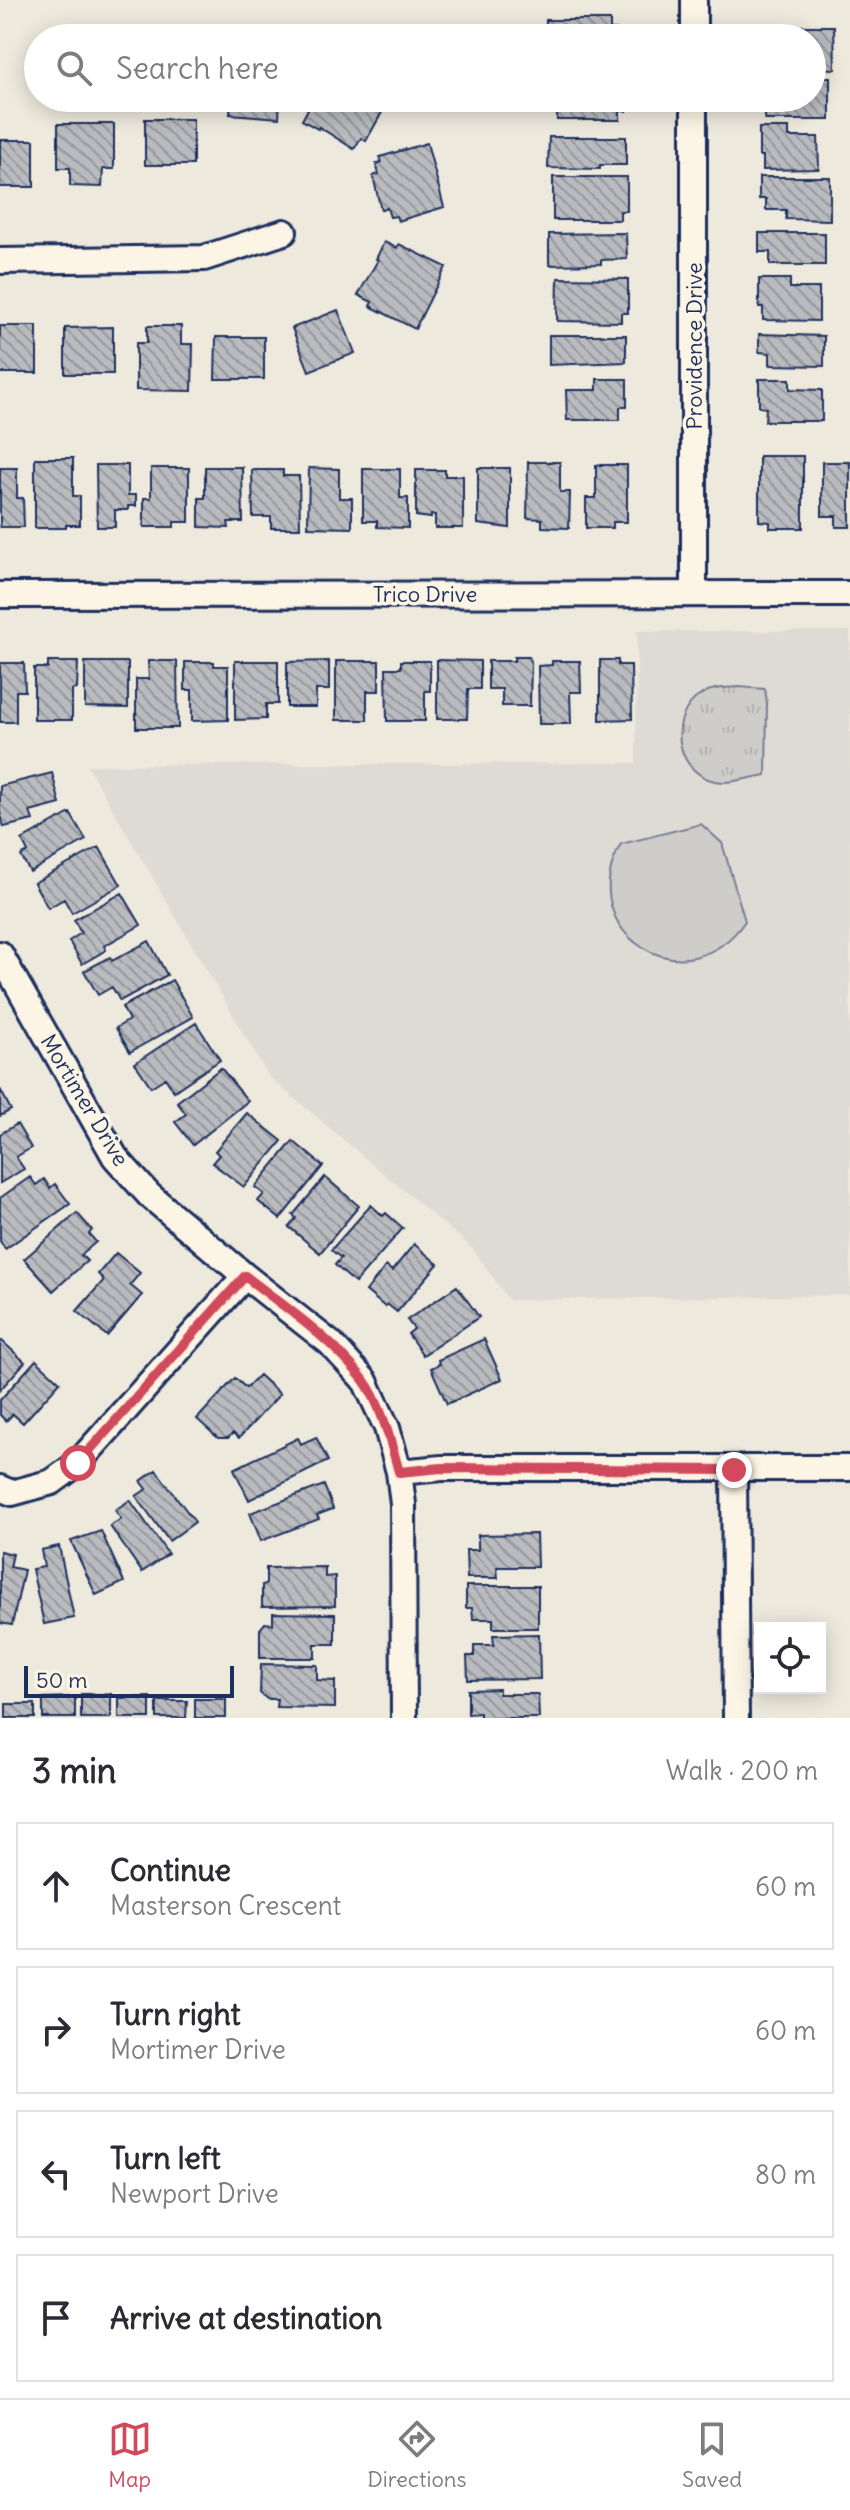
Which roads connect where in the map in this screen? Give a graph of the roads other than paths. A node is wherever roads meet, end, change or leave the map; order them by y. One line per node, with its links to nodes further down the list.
1 (694, 0): 2 (street)
2 (694, 24)
3 (694, 112): 6 (street, Providence Drive)
4 (284, 232): 5 (street)
5 (0, 261)
6 (694, 594): 7 (street, Trico Drive); 8 (street, Trico Drive)
7 (850, 594)
8 (0, 595)
9 (0, 954): 10 (street, Mortimer Drive)
10 (245, 1276): 13 (street, Mortimer Drive); 14 (street)
11 (850, 1468): 12 (street)
12 (734, 1470): 13 (street); 16 (street)
13 (399, 1472): 15 (street, Mortimer Drive)
14 (0, 1488)
15 (404, 1718)
16 (736, 1718)

